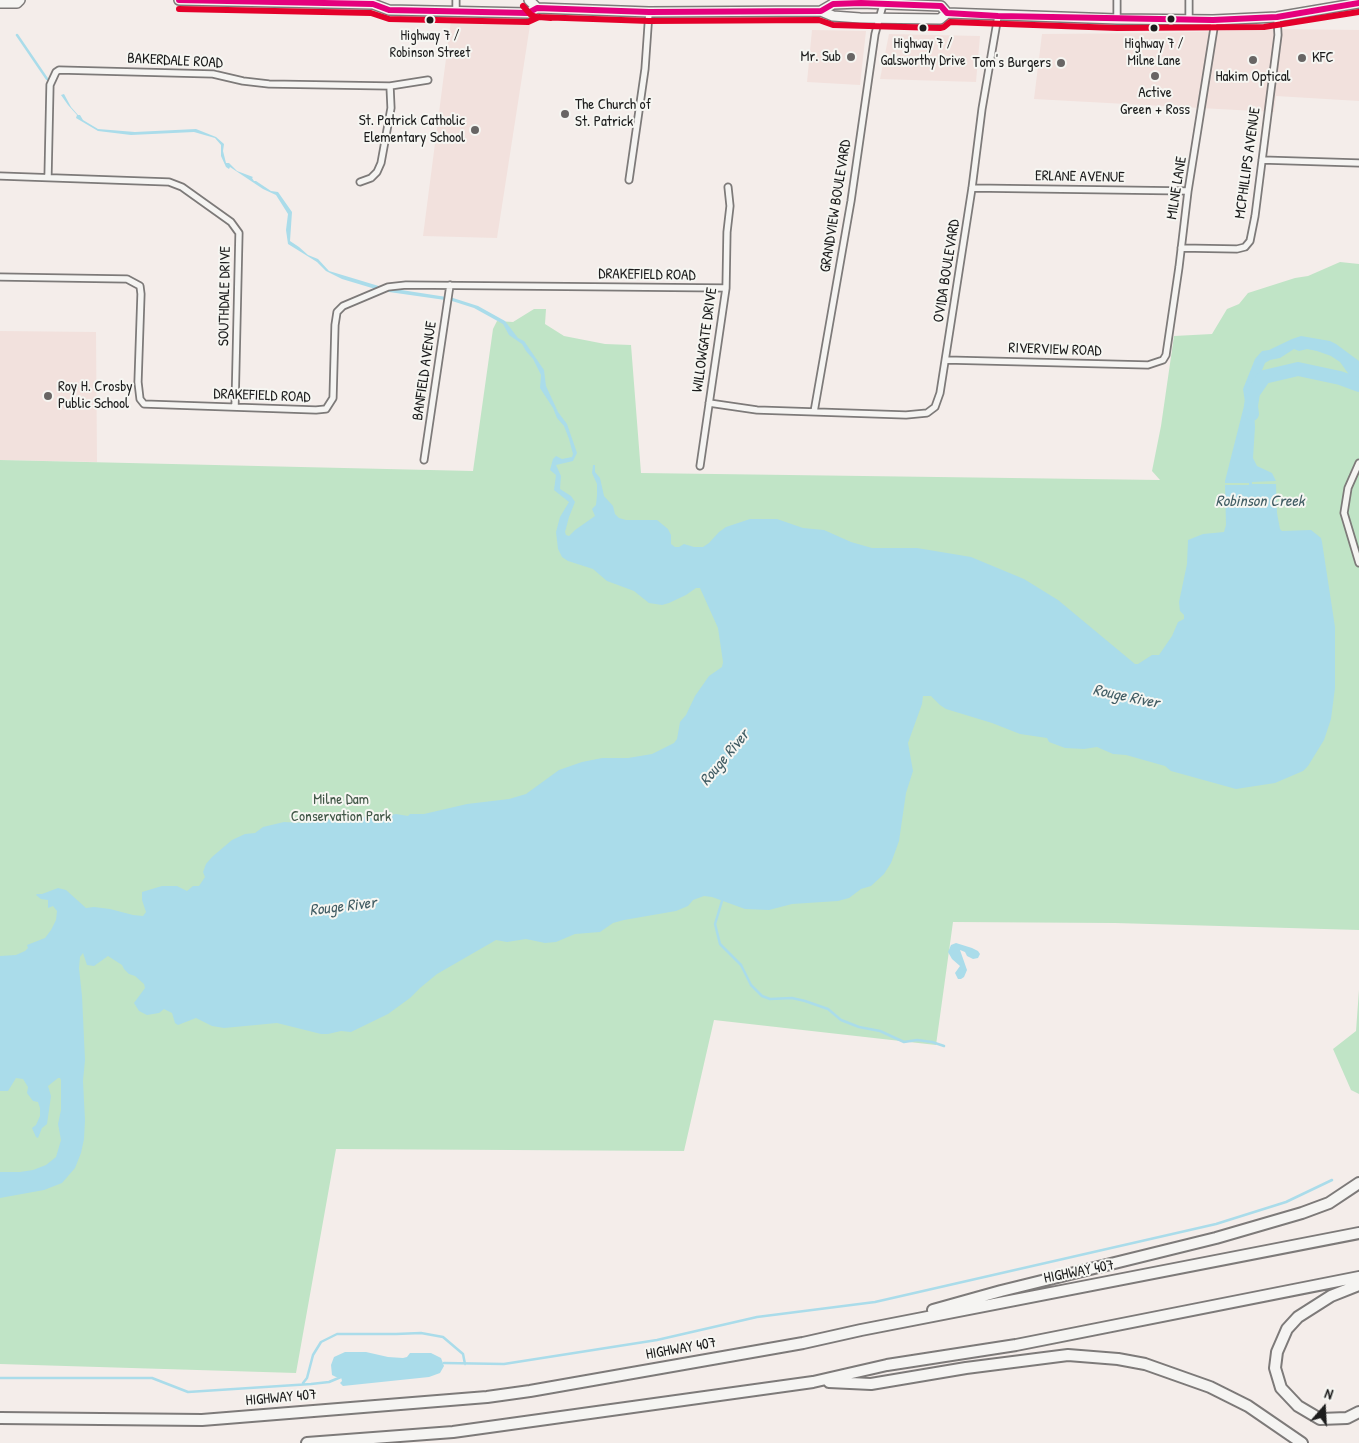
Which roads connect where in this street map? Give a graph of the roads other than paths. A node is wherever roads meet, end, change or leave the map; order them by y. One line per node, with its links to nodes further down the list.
1 (20, 0): 9 (main road)
2 (180, 0): 11 (main road)
3 (383, 0): 11 (main road)
4 (456, 0): 13 (street)
5 (528, 0): 12 (main road)
6 (1117, 0): 20 (street)
7 (1189, 0): 21 (street)
8 (883, 2): 14 (main road); 16 (main road); 19 (street, GRANDVIEW BOULEVARD)
9 (0, 3)
10 (1359, 3): 18 (main road)
11 (372, 4): 13 (main road)
12 (538, 8): 13 (main road); 15 (main road)
13 (456, 11)
14 (821, 11): 15 (main road); 19 (main road)
15 (649, 12): 29 (street)
16 (947, 13): 17 (main road); 19 (main road)
17 (998, 16): 20 (main road); 32 (street, OVIDA BOULEVARD)
18 (1277, 17): 22 (main road); 25 (street, MCPHILLIPS AVENUE)
19 (878, 18): 42 (street, GRANDVIEW BOULEVARD)
20 (1117, 19): 21 (main road)
21 (1189, 19): 22 (main road)
22 (1213, 20): 33 (street, MILNE LANE)
23 (428, 80): 24 (street, BAKERDALE ROAD)
24 (390, 86): 28 (street, BAKERDALE ROAD); 30 (street)
25 (1262, 160): 26 (street); 34 (street, MCPHILLIPS AVENUE)
26 (1359, 163)
27 (0, 176): 28 (street, SOUTHDALE DRIVE)
28 (48, 177): 41 (street, SOUTHDALE DRIVE)
29 (629, 180)
30 (360, 182)
31 (728, 187): 37 (street, WILLOWGATE DRIVE)
32 (972, 188): 33 (street, ERLANE AVENUE); 38 (street, OVIDA BOULEVARD)
33 (1188, 191): 34 (street, MILNE LANE)
34 (1180, 248): 39 (street, MILNE LANE)
35 (0, 277): 41 (street, DRAKEFIELD ROAD)
36 (450, 286): 37 (street, DRAKEFIELD ROAD); 41 (street, DRAKEFIELD ROAD); 43 (street, BANFIELD AVENUE)
37 (726, 288): 40 (street, WILLOWGATE DRIVE)
38 (946, 360): 39 (street, RIVERVIEW ROAD); 42 (street, OVIDA BOULEVARD)
39 (1163, 360)
40 (709, 403): 42 (street, OVIDA BOULEVARD); 45 (street, WILLOWGATE DRIVE)
41 (235, 407)
42 (814, 412)
43 (424, 460)
44 (1359, 463): 46 (street)
45 (700, 466)
46 (1359, 563)
47 (1359, 1183): 51 (highway)
48 (1359, 1233): 51 (highway, HIGHWAY 407)
49 (1359, 1278): 52 (highway)
50 (1359, 1286): 53 (highway)
51 (861, 1330): 54 (highway, HIGHWAY 407)
52 (813, 1382): 55 (highway); 56 (highway)
53 (1359, 1412)
54 (0, 1418)
55 (307, 1443)
56 (1302, 1443)

